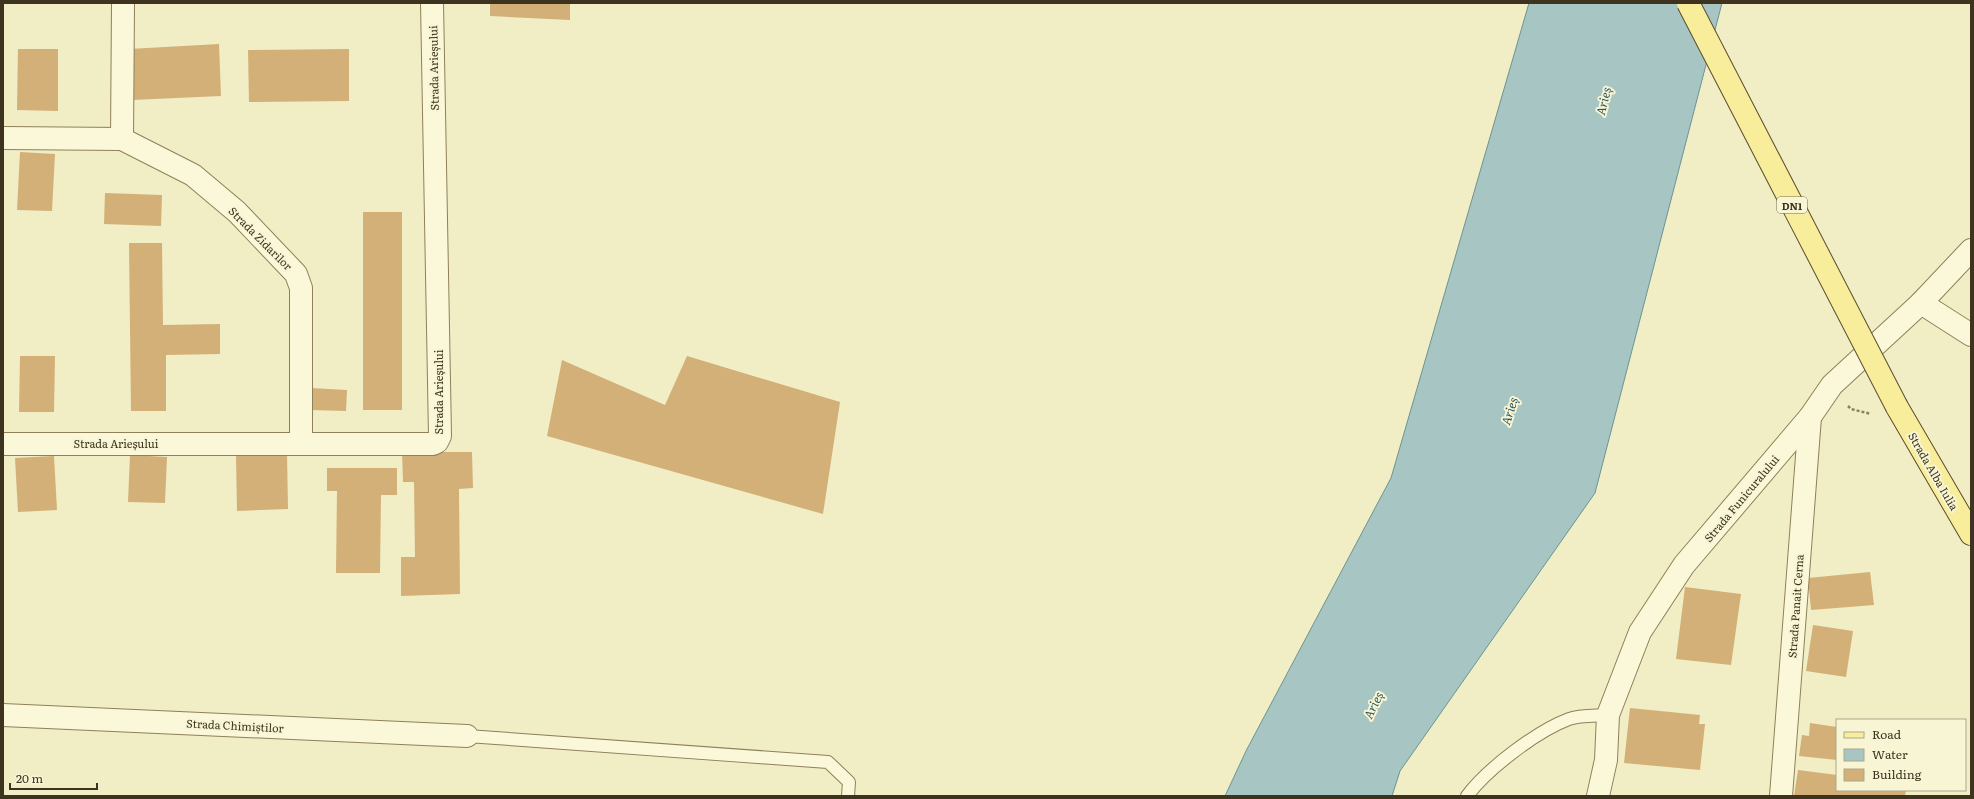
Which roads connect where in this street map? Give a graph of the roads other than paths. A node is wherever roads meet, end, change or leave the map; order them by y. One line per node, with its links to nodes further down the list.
1 (123, 3): 5 (street)
2 (432, 3): 10 (street, Strada Arieșului)
3 (1688, 3): 12 (main road, Strada Alba Iulia / DN1, bridge)
4 (3, 138): 5 (street, Strada Zidarilor)
5 (122, 140): 10 (street, Strada Zidarilor)
6 (1971, 250): 7 (street, Strada Funicuralului)
7 (1920, 303): 8 (street); 9 (street, Strada Funicuralului)
8 (1971, 335)
9 (1810, 417): 14 (street, Strada Funicuralului); 19 (street, Strada Panait Cerna)
10 (301, 443): 11 (street, Strada Arieșului)
11 (3, 444)
12 (1971, 534)
13 (3, 715): 15 (street, Strada Chimiștilor)
14 (1608, 715): 17 (lane); 18 (street, Strada Funicuralului)
15 (467, 736): 16 (lane)
16 (848, 796)
17 (1468, 796)
18 (1598, 796)
19 (1781, 796)

